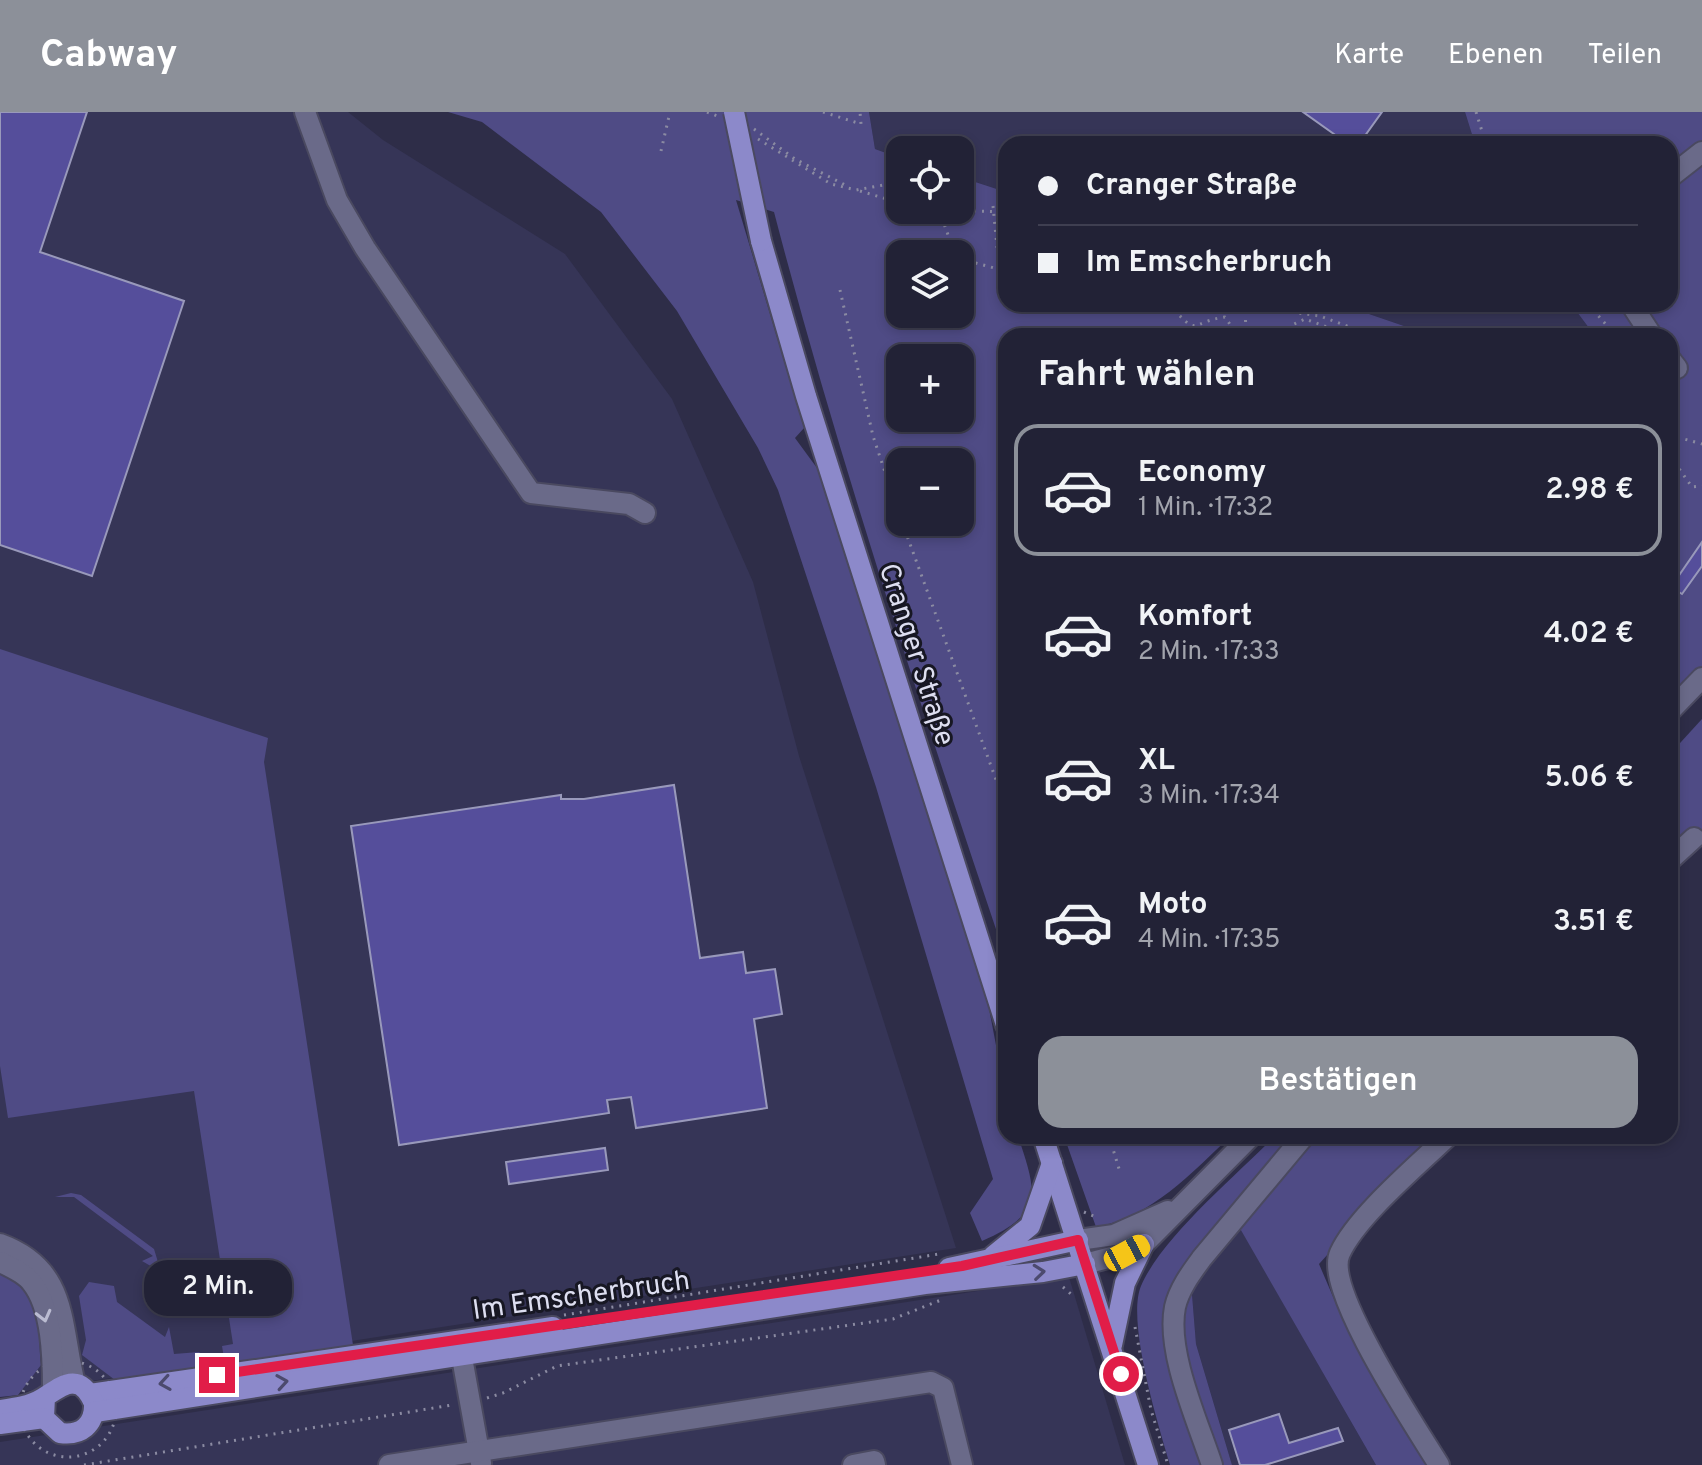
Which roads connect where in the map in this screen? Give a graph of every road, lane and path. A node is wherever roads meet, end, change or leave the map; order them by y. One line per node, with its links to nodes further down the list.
1 (305, 112): 35 (street)
2 (670, 112): 9 (path)
3 (707, 112): 7 (path)
4 (823, 112): 5 (path)
5 (860, 112)
6 (1476, 112): 8 (path)
7 (736, 120): 13 (path); 42 (main road, Cranger Straße, bridge)
8 (1484, 136)
9 (661, 151)
10 (1702, 152): 11 (street)
11 (1678, 171)
12 (886, 185): 13 (path)
13 (856, 190): 14 (path)
14 (886, 199)
15 (974, 209): 16 (path)
16 (994, 209): 17 (path); 18 (path)
17 (998, 210)
18 (998, 255)
19 (974, 265): 20 (path)
20 (998, 267)
21 (840, 290): 33 (path)
22 (1177, 312): 25 (path)
23 (1293, 312): 28 (path)
24 (1595, 312): 29 (path)
25 (1233, 328)
26 (1291, 328): 27 (path)
27 (1328, 328)
28 (1352, 328)
29 (1609, 328)
30 (1678, 437): 31 (path)
31 (1702, 444)
32 (1678, 467): 34 (path)
33 (886, 475)
34 (1702, 486)
35 (645, 513)
36 (907, 536): 39 (path)
37 (1702, 678): 38 (street)
38 (1678, 703)
39 (998, 785)
40 (1694, 838): 41 (street)
41 (1678, 853)
42 (998, 1000)
43 (1046, 1144): 48 (main road)
44 (1111, 1144): 49 (path)
45 (1243, 1144): 50 (street)
46 (1297, 1144): 78 (street)
47 (1440, 1144): 79 (street)
48 (1052, 1163): 51 (main road); 56 (main road)
49 (1120, 1172)
50 (1185, 1202): 51 (street); 53 (street)
51 (1078, 1240): 55 (main road); 56 (main road, Im Emscherbruch)
52 (0, 1244): 63 (street)
53 (1144, 1244): 55 (street); 61 (main road)
54 (0, 1262): 63 (street, one-way to 63)
55 (1085, 1264): 56 (main road, Im Emscherbruch, one-way to 55); 61 (main road)
56 (989, 1268): 62 (main road, Im Emscherbruch)
57 (1054, 1285): 58 (path)
58 (1071, 1294)
59 (948, 1296): 67 (path)
60 (1134, 1319): 77 (path)
61 (1112, 1345): 76 (main road)
62 (461, 1348): 65 (main road, Im Emscherbruch); 67 (street)
63 (61, 1362): 64 (street); 65 (path); 66 (street); 68 (path)
64 (87, 1397): 65 (main road, Im Emscherbruch); 66 (main road, Im Emscherbruch); 66 (main road, Im Emscherbruch)
65 (115, 1400): 68 (path)
66 (47, 1401): 68 (main road, Im Emscherbruch)
67 (470, 1402): 70 (street); 71 (path)
68 (14, 1413): 69 (main road, Im Emscherbruch)
69 (0, 1424)
70 (480, 1458): 72 (street); 75 (street)
71 (84, 1465)
72 (389, 1465)
73 (853, 1465): 74 (street)
74 (875, 1465)
75 (962, 1465)
76 (1148, 1465)
77 (1168, 1465)
78 (1212, 1465)
79 (1439, 1465)

